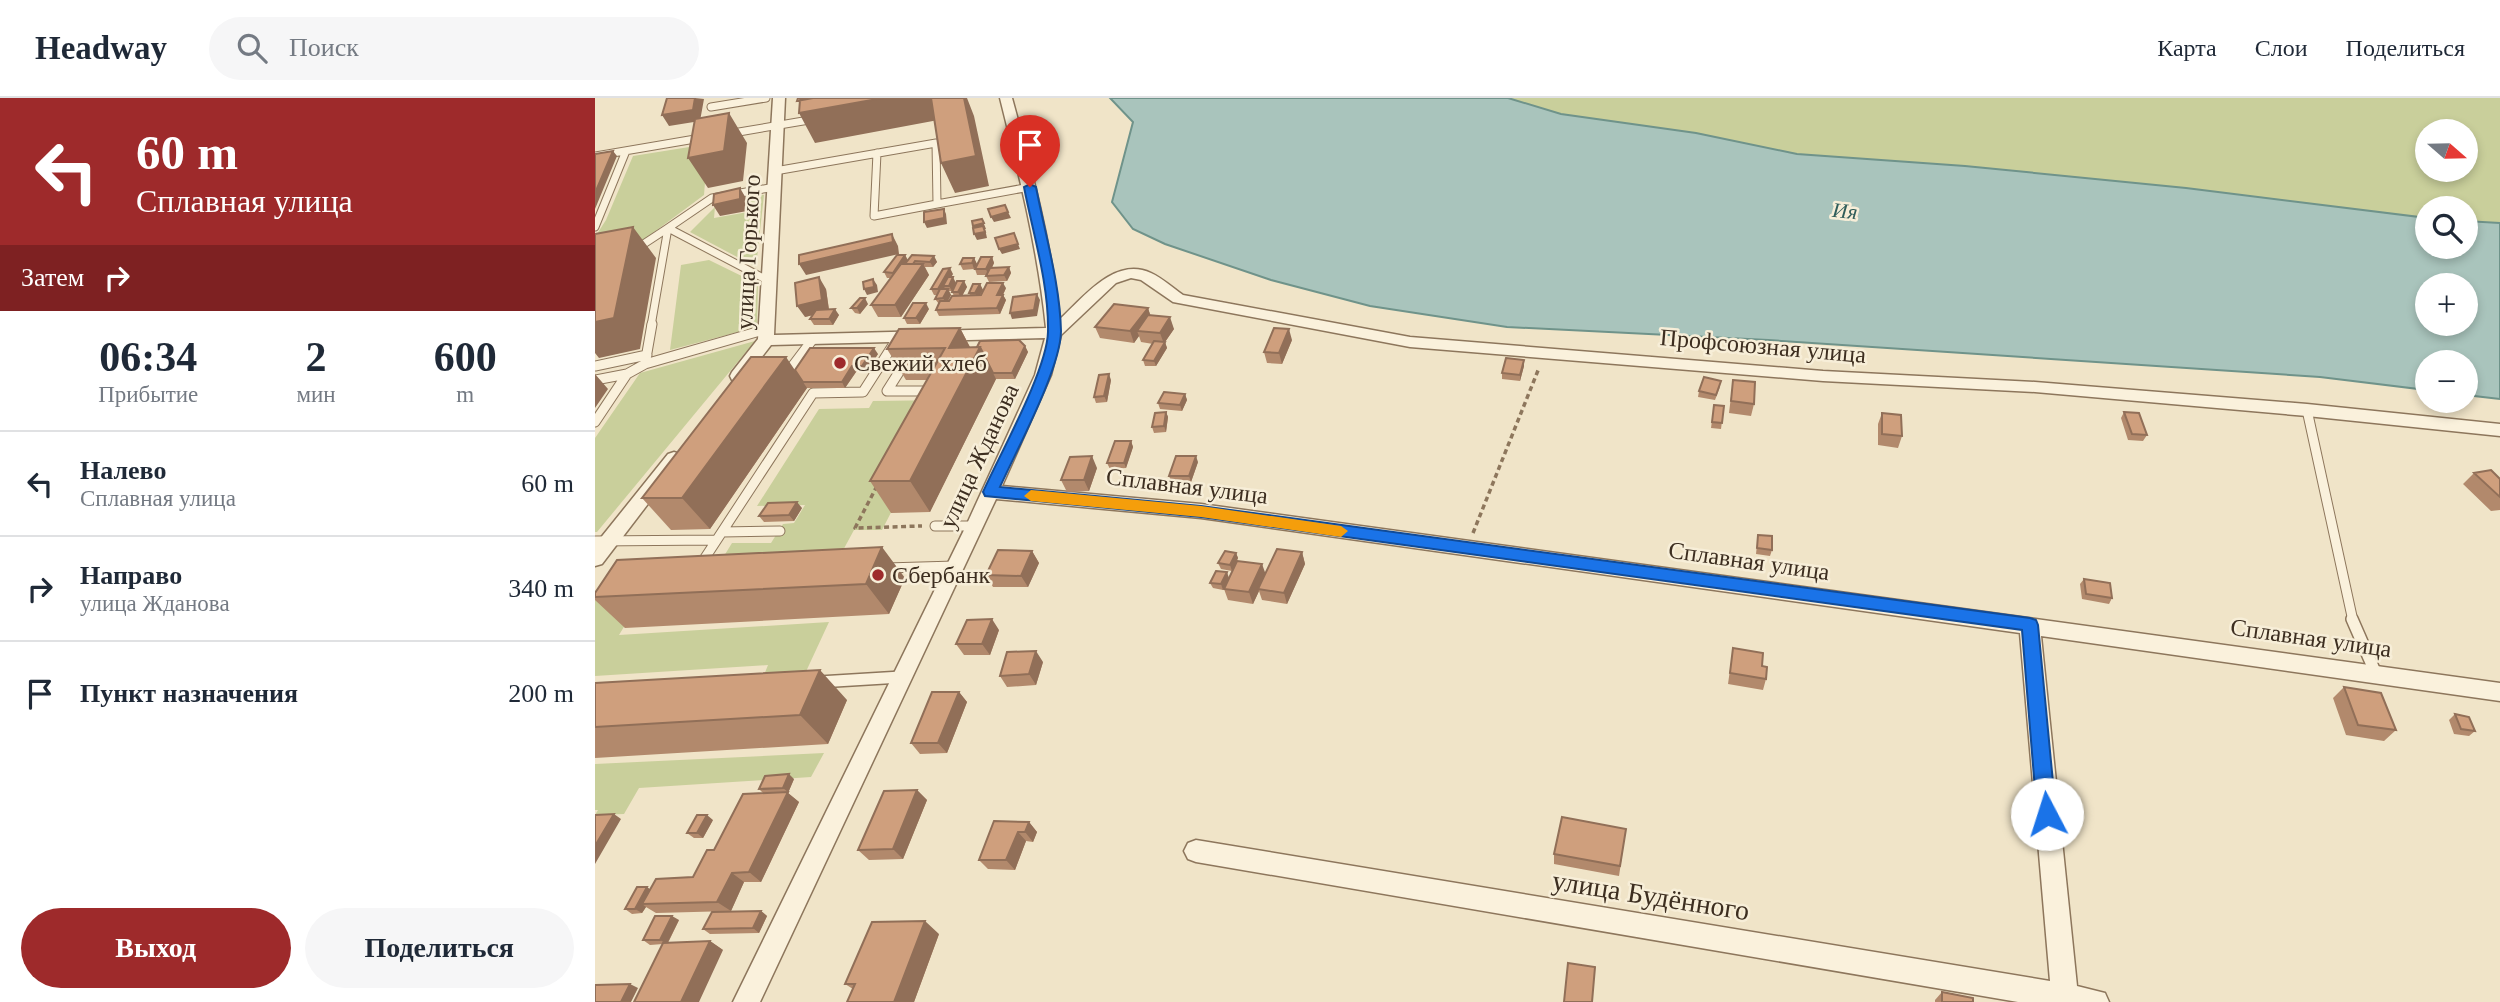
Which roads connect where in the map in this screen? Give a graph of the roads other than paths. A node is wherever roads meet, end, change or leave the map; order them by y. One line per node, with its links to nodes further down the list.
1 (766, 98): 4 (lane)
2 (779, 98): 6 (street, улица Горького)
3 (1006, 98): 13 (street, улица Жданова)
4 (711, 107)
5 (818, 118): 6 (lane)
6 (778, 125): 7 (lane); 12 (street, улица Горького)
7 (722, 134)
8 (709, 137): 9 (lane)
9 (626, 151): 11 (lane); 15 (lane)
10 (877, 153): 12 (lane); 14 (lane); 14 (lane)
11 (595, 156)
12 (775, 179): 16 (lane); 18 (street, улица Горького)
13 (1030, 187): 14 (lane); 19 (street, улица Жданова)
14 (937, 204)
15 (595, 227)
16 (668, 228): 17 (lane); 18 (lane); 24 (lane)
17 (626, 256)
18 (769, 281): 20 (street, улица Горького)
19 (1054, 333): 21 (street); 31 (street, Профсоюзная улица); 35 (street, улица Жданова)
20 (767, 335): 22 (street); 24 (lane); 29 (street, улица Горького)
21 (900, 336): 22 (street); 39 (lane)
22 (813, 339): 28 (lane)
23 (908, 358): 30 (lane)
24 (646, 360): 25 (lane); 26 (lane)
25 (595, 366)
26 (627, 374): 27 (lane); 32 (lane)
27 (595, 380)
28 (770, 381)
29 (735, 385)
30 (929, 391)
31 (2307, 410): 33 (street, Профсоюзная улица); 46 (lane)
32 (595, 422)
33 (2500, 430)
34 (684, 445): 40 (street)
35 (991, 492): 37 (street, улица Жданова); 45 (street, Сплавная улица)
36 (935, 526): 37 (lane)
37 (975, 526): 42 (street, улица Жданова)
38 (779, 531): 39 (lane)
39 (719, 536): 40 (lane); 44 (lane)
40 (602, 541): 41 (street)
41 (595, 559)
42 (955, 566): 43 (lane); 47 (street, улица Жданова)
43 (873, 569)
44 (708, 574)
45 (2030, 625): 46 (street, Сплавная улица); 51 (street)
46 (2376, 674): 49 (street, Сплавная улица)
47 (901, 677): 48 (lane); 52 (street, улица Жданова)
48 (804, 683)
49 (2500, 692)
50 (1196, 851): 51 (street, улица Будённого)
51 (2065, 999): 53 (street, улица Будённого)
52 (746, 1002)
53 (2096, 1002)

